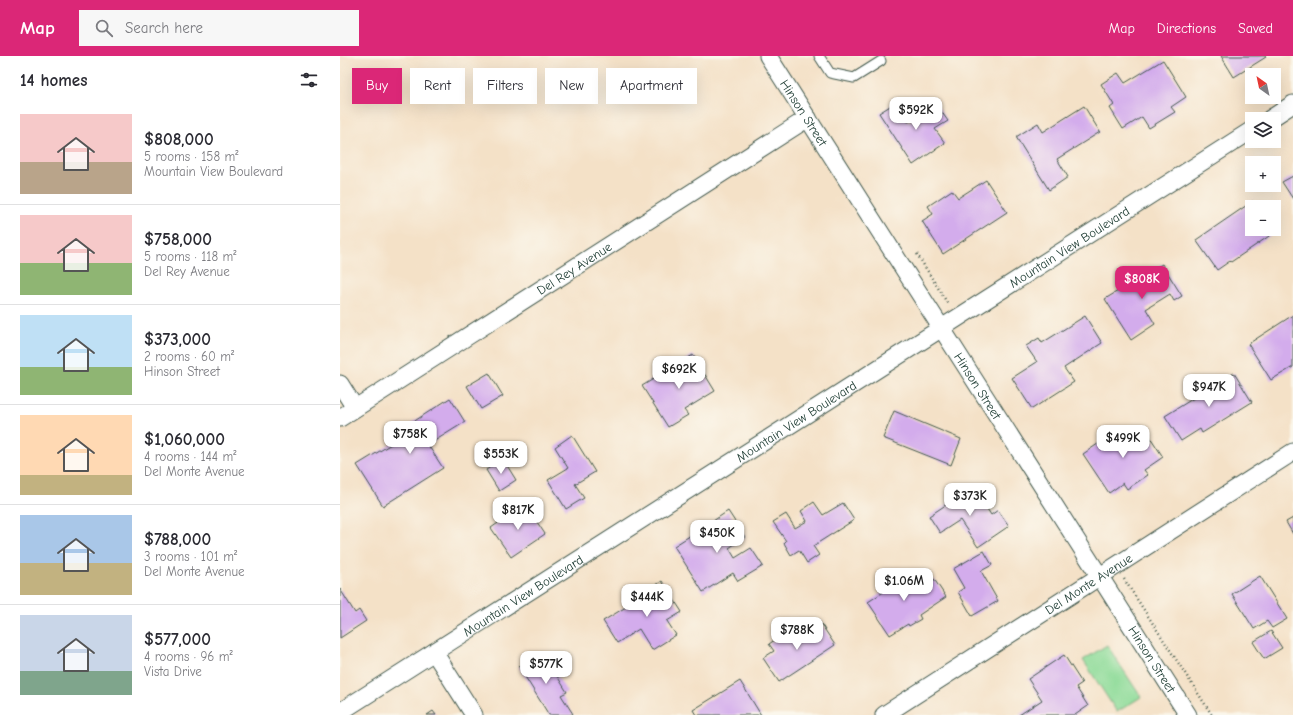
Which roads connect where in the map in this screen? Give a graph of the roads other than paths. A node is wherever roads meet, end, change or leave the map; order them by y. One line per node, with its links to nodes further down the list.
1 (768, 56): 6 (street, Hinson Street)
2 (819, 56): 3 (lane)
3 (882, 58)
4 (1293, 104): 5 (street)
5 (1281, 112)
6 (808, 118): 8 (street, Hinson Street); 10 (street, Del Rey Avenue)
7 (1245, 134): 8 (street, Mountain View Boulevard)
8 (942, 329): 13 (street, Hinson Street); 14 (street, Mountain View Boulevard)
9 (340, 384): 10 (street)
10 (355, 408): 11 (street, Del Rey Avenue)
11 (340, 418)
12 (1293, 452): 13 (street, Del Monte Avenue)
13 (1100, 577): 17 (street, Del Monte Avenue); 18 (street, Hinson Street)
14 (434, 652): 15 (street, Mountain View Boulevard); 16 (street)
15 (340, 712)
16 (474, 715)
17 (884, 715)
18 (1188, 715)

